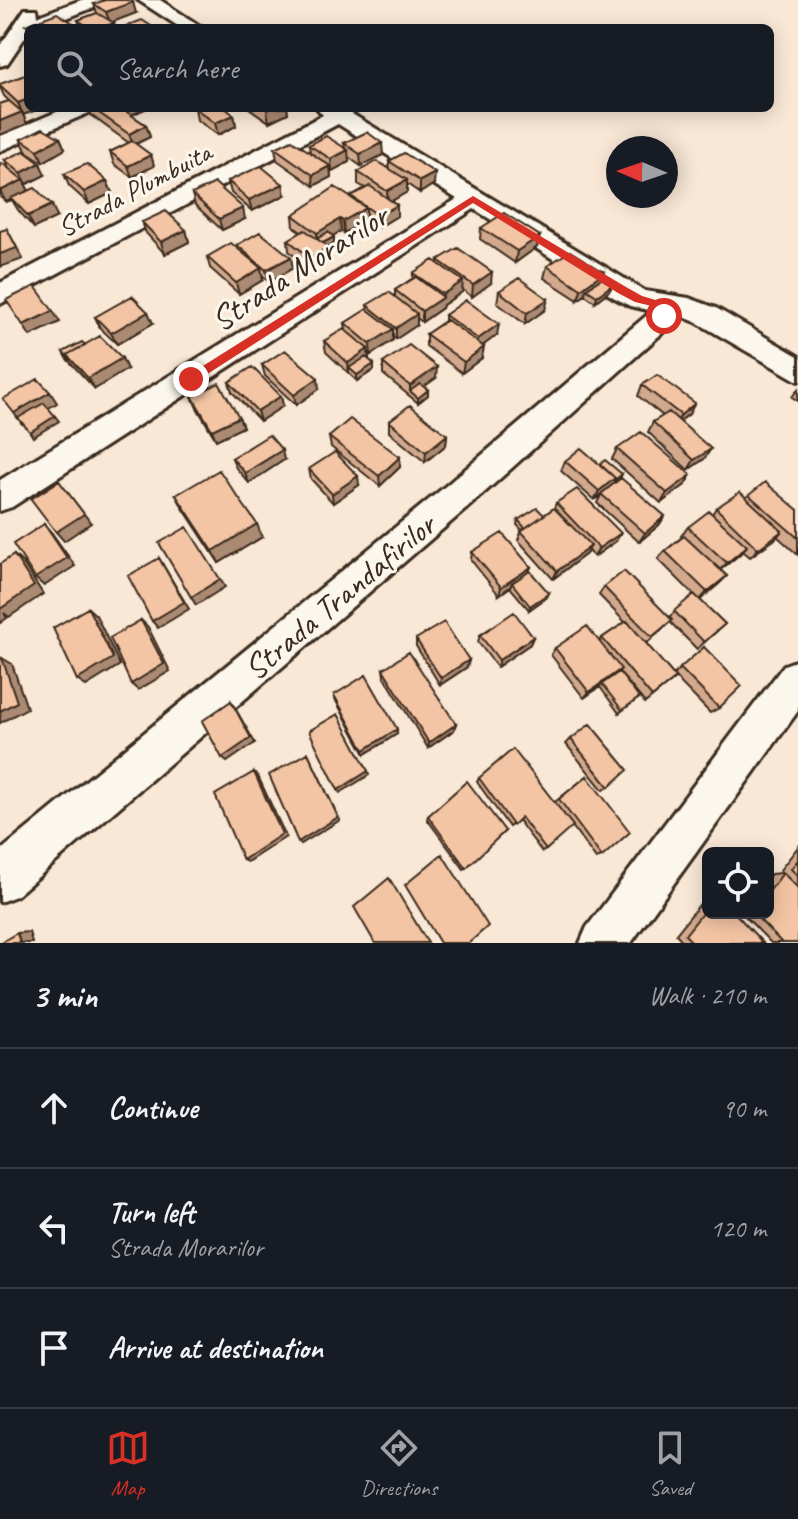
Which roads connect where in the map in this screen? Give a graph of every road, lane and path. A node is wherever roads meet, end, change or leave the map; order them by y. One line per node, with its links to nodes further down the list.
1 (39, 0): 7 (street)
2 (97, 0): 4 (street)
3 (147, 0): 5 (street)
4 (35, 24)
5 (187, 24)
6 (24, 28): 7 (street)
7 (19, 30): 8 (street)
8 (0, 60)
9 (75, 112): 11 (street)
10 (333, 112): 12 (street); 13 (street, Strada Plumbuita)
11 (0, 144)
12 (473, 199): 14 (street); 16 (street, Strada Morarilor)
13 (0, 295)
14 (674, 307): 15 (street); 18 (street, Strada Trandafirilor)
15 (798, 370)
16 (0, 497)
17 (798, 679): 19 (street)
18 (0, 880)
19 (603, 943)

